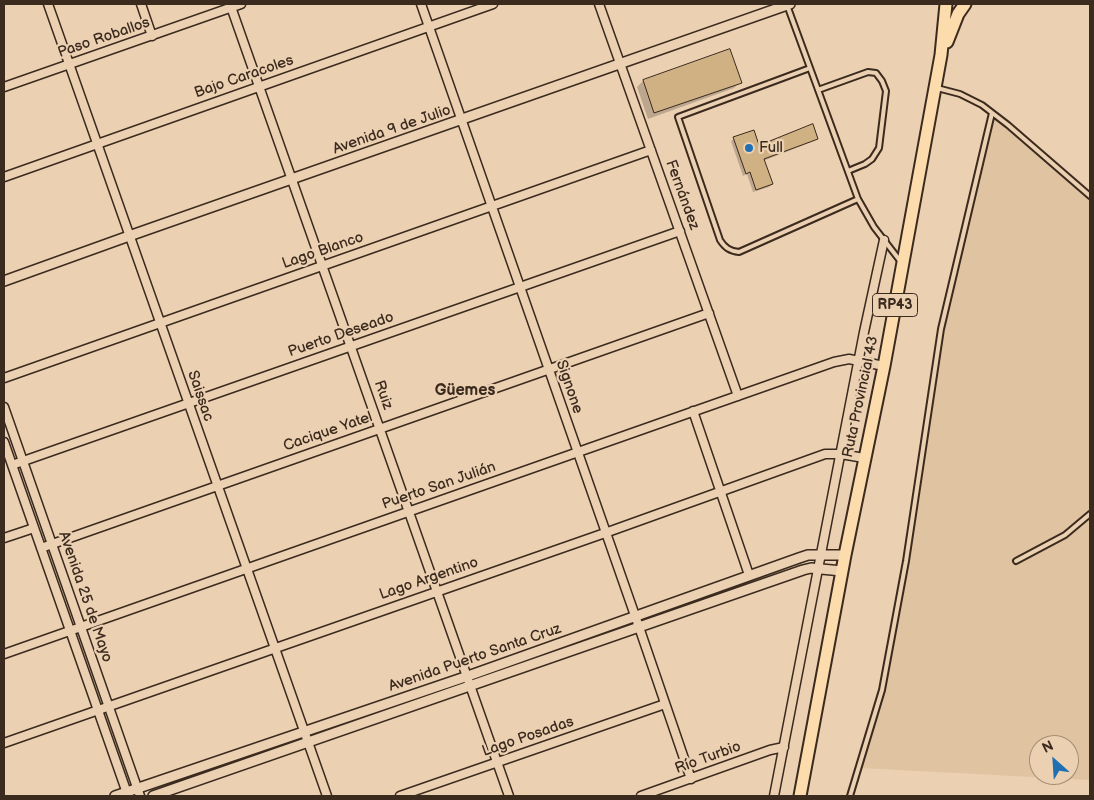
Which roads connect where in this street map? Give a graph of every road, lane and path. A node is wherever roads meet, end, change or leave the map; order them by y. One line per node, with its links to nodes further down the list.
1 (48, 4): 15 (street, Saissac)
2 (141, 4): 12 (street)
3 (241, 4): 10 (street, Paso Roballos)
4 (421, 4): 11 (street, Signone)
5 (493, 4): 11 (street, Bajo Caracoles)
6 (600, 4): 14 (street, Fernández)
7 (789, 4): 14 (street, Avenida 9 de Julio); 16 (lane)
8 (946, 4): 13 (main road, Ruta Provincial 43 / RP43)
9 (965, 4): 13 (main road, RP43)
10 (230, 6): 12 (street, Paso Roballos); 17 (street, Ruiz)
11 (429, 26): 17 (street, Bajo Caracoles); 22 (street, Signone)
12 (152, 36): 15 (street, Paso Roballos)
13 (941, 55): 19 (main road, Ruta Provincial 43 / RP43)
14 (621, 64): 22 (street, Avenida 9 de Julio); 24 (street, Fernández)
15 (69, 65): 18 (street, Paso Roballos); 23 (street, Saissac)
16 (810, 68): 20 (lane); 29 (lane)
17 (259, 86): 23 (street, Bajo Caracoles); 27 (street, Ruiz)
18 (4, 87)
19 (934, 87): 21 (lane); 34 (main road, Ruta Provincial 43 / RP43)
20 (818, 90): 25 (lane); 25 (lane)
21 (992, 114): 28 (lane); 100 (lane)
22 (461, 120): 27 (street, Avenida 9 de Julio); 30 (street, Signone)
23 (97, 144): 26 (street, Bajo Caracoles); 32 (street, Saissac)
24 (651, 150): 30 (street, Lago Blanco); 31 (street, Fernández)
25 (848, 171): 29 (lane)
26 (4, 177)
27 (293, 179): 32 (street, Avenida 9 de Julio); 35 (street, Ruiz)
28 (1090, 196)
29 (858, 198): 33 (lane)
30 (492, 206): 35 (street, Lago Blanco); 37 (street, Signone)
31 (680, 232): 37 (street, Puerto Deseado); 38 (street, Fernández)
32 (129, 236): 36 (street, Avenida 9 de Julio); 39 (street, Saissac)
33 (884, 240): 34 (lane); 41 (street)
34 (902, 264): 42 (main road, Ruta Provincial 43 / RP43)
35 (323, 266): 39 (street, Lago Blanco); 40 (street, Ruiz)
36 (4, 281)
37 (520, 288): 40 (street, Puerto Deseado); 43 (street, Signone)
38 (709, 313): 43 (street, Cacique Yatel); 45 (street, Fernández)
39 (160, 323): 44 (street, Lago Blanco); 46 (street, Saissac)
40 (352, 346): 46 (street, Puerto Deseado); 49 (street, Ruiz)
41 (860, 361): 42 (street, Puerto San Julián); 45 (street, Puerto San Julián); 52 (street)
42 (884, 366): 53 (main road, Ruta Provincial 43 / RP43)
43 (548, 370): 49 (street, Cacique Yatel); 51 (street, Signone)
44 (4, 378)
45 (738, 396): 48 (street, Puerto San Julián)
46 (188, 404): 54 (street, Puerto Deseado); 56 (street, Saissac)
47 (4, 407): 54 (street, Avenida 25 de Mayo)
48 (694, 411): 51 (street, Puerto San Julián); 57 (street)
49 (380, 428): 56 (street, Cacique Yatel); 58 (street, Ruiz)
50 (4, 442): 55 (street, Avenida 25 de Mayo)
51 (578, 452): 58 (street, Puerto San Julián); 61 (street, Signone)
52 (841, 454): 53 (street, Lago Argentino); 57 (street, Lago Argentino); 65 (street)
53 (864, 458): 66 (main road, Ruta Provincial 43 / RP43)
54 (23, 462): 55 (street, Puerto Deseado); 63 (street, Avenida 25 de Mayo)
55 (12, 465): 60 (street, Avenida 25 de Mayo)
56 (217, 486): 63 (street, Cacique Yatel); 68 (street, Saissac)
57 (720, 491): 61 (street, Lago Argentino); 71 (street)
58 (410, 511): 68 (street, Puerto San Julián); 72 (street, Ruiz)
59 (1090, 514): 67 (lane)
60 (34, 528): 62 (street); 64 (street, Avenida 25 de Mayo)
61 (605, 533): 72 (street, Lago Argentino); 73 (street, Signone)
62 (4, 538)
63 (52, 544): 64 (street, Cacique Yatel); 74 (street, Avenida 25 de Mayo)
64 (41, 548): 76 (street, Avenida 25 de Mayo)
65 (821, 555): 66 (street, Avenida Puerto Santa Cruz); 69 (street); 71 (street, Avenida Puerto Santa Cruz)
66 (845, 555): 70 (main road, Ruta Provincial 43 / RP43)
67 (1016, 561)
68 (246, 568): 74 (street, Puerto San Julián); 77 (street, Saissac)
69 (818, 569): 70 (street, Avenida Puerto Santa Cruz); 75 (street, Avenida Puerto Santa Cruz); 87 (street)
70 (842, 571): 99 (main road, Ruta Provincial 43 / RP43)
71 (749, 575): 73 (street, Avenida Puerto Santa Cruz)
72 (436, 591): 77 (street, Lago Argentino); 79 (street, Ruiz)
73 (635, 616): 75 (street, Signone); 79 (street, Avenida Puerto Santa Cruz)
74 (81, 627): 76 (street, Puerto San Julián); 82 (street, Avenida 25 de Mayo)
75 (640, 627): 80 (street, Avenida Puerto Santa Cruz); 81 (street, Signone)
76 (70, 630): 78 (street, Puerto San Julián); 83 (street, Avenida 25 de Mayo)
77 (274, 648): 82 (street, Lago Argentino); 84 (street, Saissac)
78 (4, 654)
79 (468, 676): 80 (street, Ruiz); 84 (street, Avenida Puerto Santa Cruz)
80 (471, 686): 85 (street, Avenida Puerto Santa Cruz); 88 (street, Ruiz)
81 (665, 704): 88 (street, Lago Posadas); 89 (street, Signone)
82 (109, 707): 83 (street, Lago Argentino); 90 (street, Avenida 25 de Mayo)
83 (98, 710): 86 (street, Lago Argentino); 91 (street, Avenida 25 de Mayo)
84 (304, 733): 85 (street, Saissac); 90 (street, Avenida Puerto Santa Cruz)
85 (308, 743): 93 (street, Avenida Puerto Santa Cruz); 94 (street, Saissac)
86 (4, 744)
87 (784, 747): 89 (street, Río Turbio); 98 (street)
88 (498, 762): 95 (street, Lago Posadas); 96 (street, Ruiz)
89 (691, 779): 97 (street, Río Turbio)
90 (139, 792): 91 (street, Avenida Puerto Santa Cruz)
91 (128, 794): 92 (street, Avenida Puerto Santa Cruz)
92 (115, 796)
93 (153, 796)
94 (327, 796)
95 (400, 796)
96 (509, 796)
97 (642, 796)
98 (774, 796)
99 (800, 796)
100 (850, 796)

